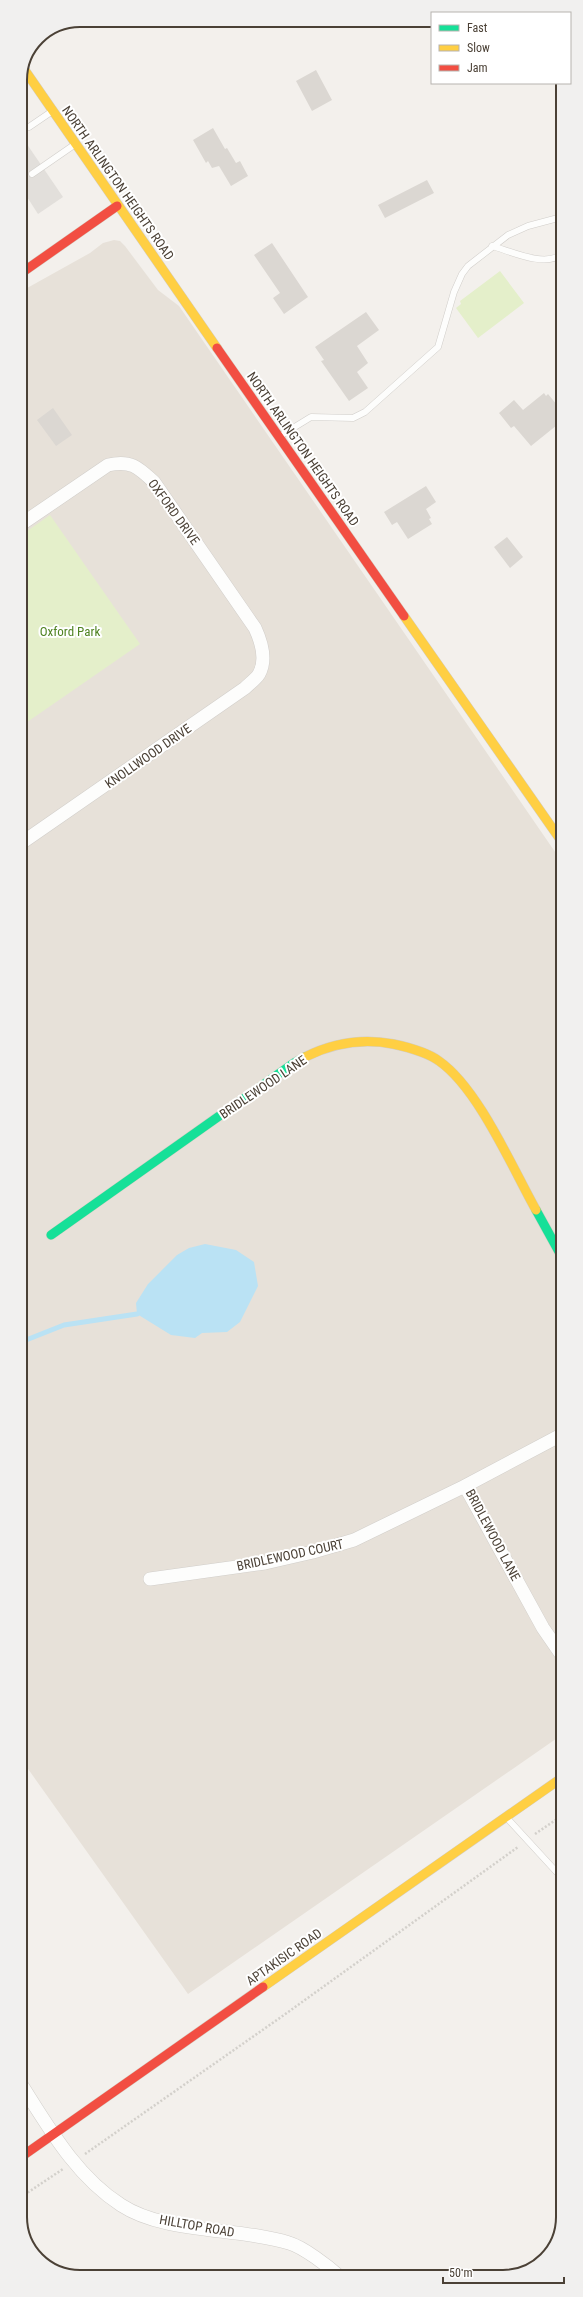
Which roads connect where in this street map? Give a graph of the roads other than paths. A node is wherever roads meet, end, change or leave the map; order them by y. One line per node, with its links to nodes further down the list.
1 (28, 74): 2 (street, NORTH ARLINGTON HEIGHTS ROAD)
2 (53, 111): 3 (lane); 4 (street, NORTH ARLINGTON HEIGHTS ROAD)
3 (28, 127)
4 (75, 144): 5 (lane); 6 (street, NORTH ARLINGTON HEIGHTS ROAD)
5 (32, 174)
6 (117, 206): 10 (street); 11 (street, NORTH ARLINGTON HEIGHTS ROAD)
7 (556, 219): 8 (lane)
8 (492, 246): 9 (lane); 11 (lane)
9 (556, 258)
10 (27, 269)
11 (279, 437): 14 (street, NORTH ARLINGTON HEIGHTS ROAD)
12 (27, 520): 13 (street, OXFORD DRIVE)
13 (263, 657): 15 (street, KNOLLWOOD DRIVE)
14 (556, 833)
15 (27, 839)
16 (51, 1235): 17 (street, BRIDLEWOOD LANE)
17 (556, 1248)
18 (556, 1438): 19 (street, BRIDLEWOOD LANE)
19 (465, 1486): 20 (street, BRIDLEWOOD COURT); 21 (street, BRIDLEWOOD LANE)
20 (150, 1579)
21 (556, 1647)
22 (556, 1782): 23 (street, APTAKISIC ROAD)
23 (506, 1817): 24 (lane); 26 (street, APTAKISIC ROAD)
24 (556, 1871)
25 (27, 2093): 26 (street, HILLTOP ROAD)
26 (54, 2134): 27 (street, APTAKISIC ROAD); 28 (street, HILLTOP ROAD)
27 (27, 2153)
28 (333, 2270)

